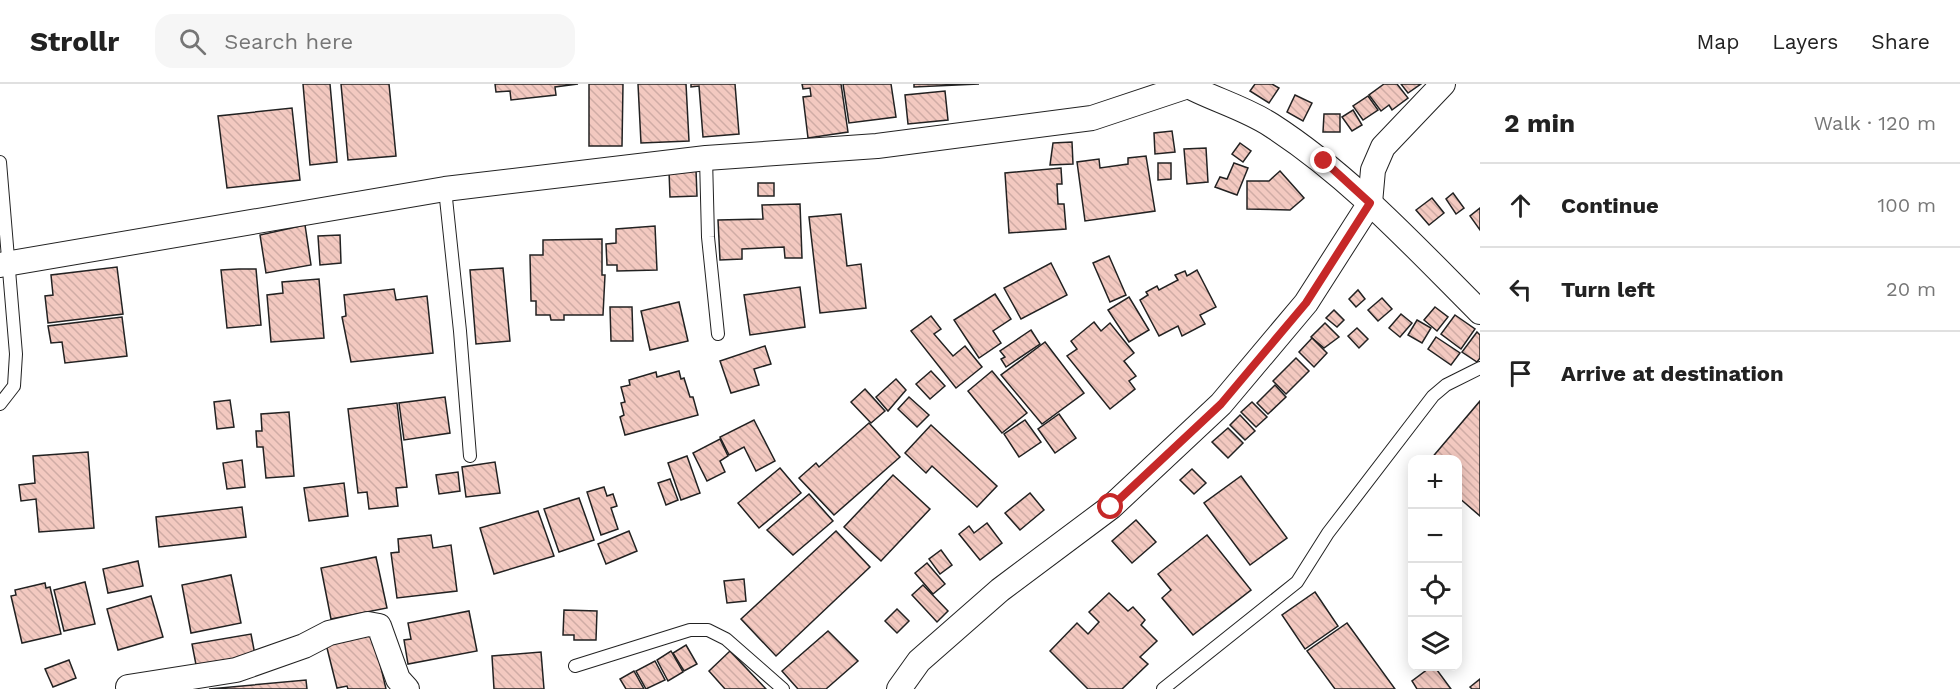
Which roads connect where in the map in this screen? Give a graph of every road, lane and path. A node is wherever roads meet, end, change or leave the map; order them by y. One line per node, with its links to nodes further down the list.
1 (1443, 84): 6 (street)
2 (1186, 85): 3 (street); 6 (street)
3 (706, 158): 5 (street); 9 (lane)
4 (0, 162): 7 (lane)
5 (446, 189): 7 (street); 12 (lane)
6 (1370, 203): 8 (street); 17 (street)
7 (3, 264): 11 (lane)
8 (1480, 312)
9 (718, 334)
10 (1480, 368): 18 (lane)
11 (0, 404)
12 (470, 456)
13 (575, 666): 16 (lane)
14 (128, 687): 15 (street)
15 (407, 689)
16 (783, 689)
17 (899, 689)
18 (1163, 689)

